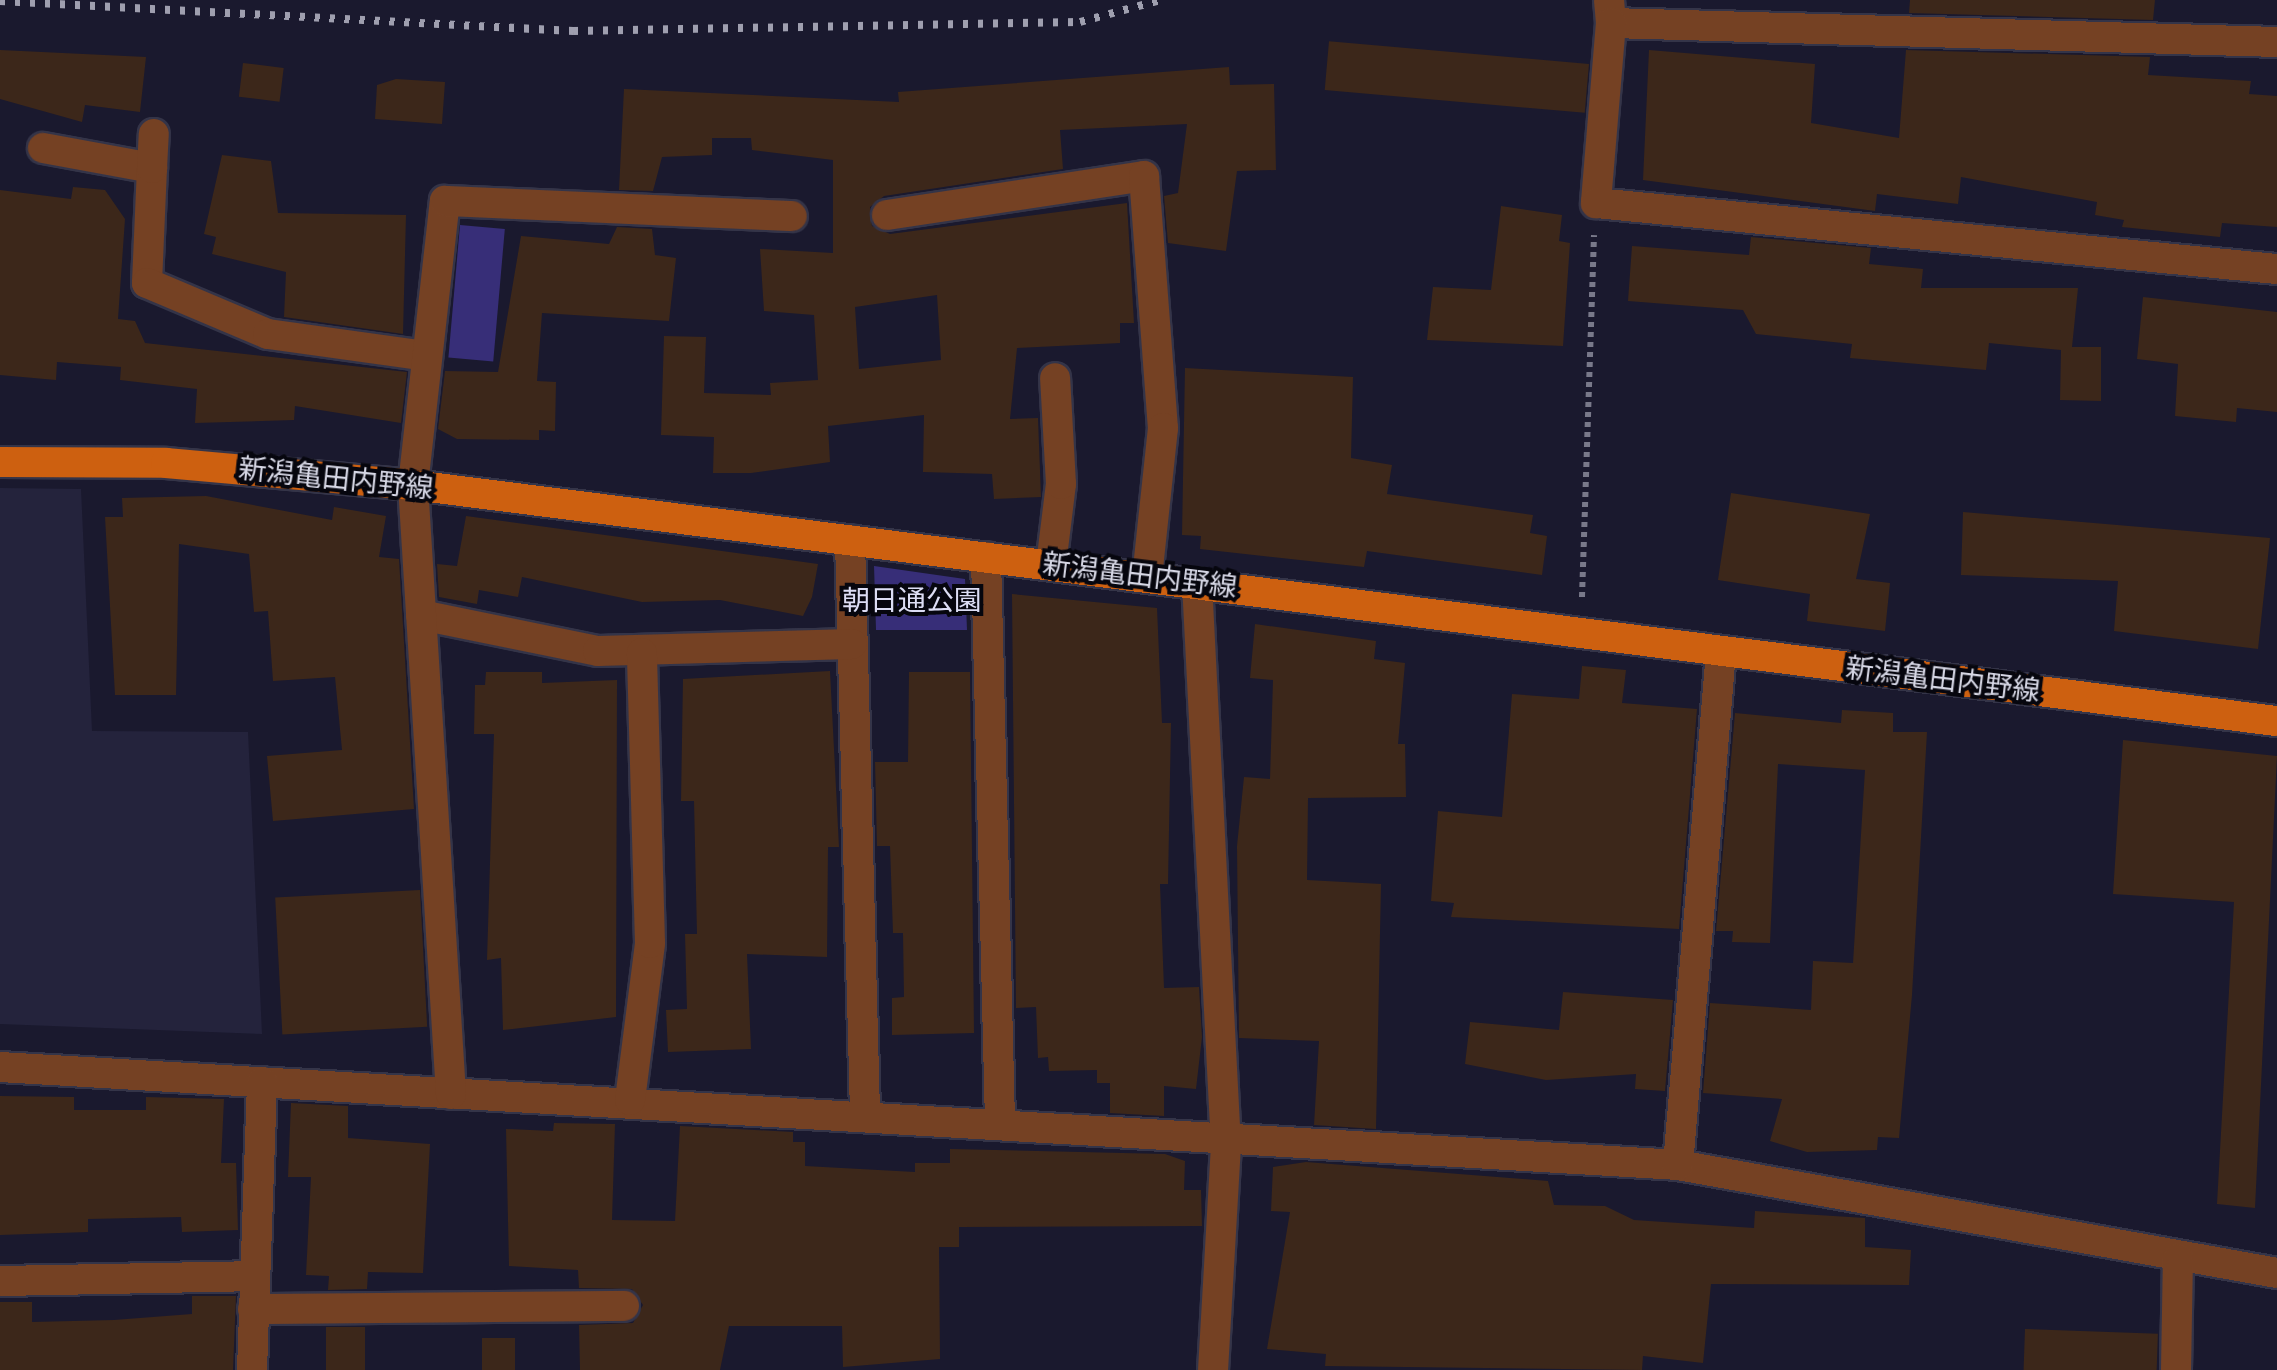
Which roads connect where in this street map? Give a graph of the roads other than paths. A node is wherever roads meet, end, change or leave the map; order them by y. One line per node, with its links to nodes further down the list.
1 (1610, 12): 2 (street); 8 (street)
2 (2277, 42)
3 (154, 134): 5 (street)
4 (43, 148): 5 (street)
5 (152, 168): 9 (street)
6 (887, 215): 16 (street)
7 (792, 216): 9 (street)
8 (2277, 269)
9 (426, 356): 12 (street)
10 (1055, 378): 15 (street)
11 (0, 462): 12 (main road, 新潟亀田内野線)
12 (413, 486): 13 (main road, 新潟亀田内野線); 18 (street)
13 (850, 540): 14 (main road, 新潟亀田内野線); 19 (street)
14 (986, 557): 15 (main road, 新潟亀田内野線); 28 (street)
15 (1052, 565): 16 (main road, 新潟亀田内野線)
16 (1147, 577): 17 (main road, 新潟亀田内野線)
17 (1196, 583): 21 (main road, 新潟亀田内野線); 29 (street)
18 (421, 614): 20 (street); 25 (street)
19 (852, 644): 20 (street); 27 (street)
20 (642, 652): 26 (street)
21 (1721, 652): 22 (main road, 新潟亀田内野線); 30 (street)
22 (2277, 722)
23 (0, 1067): 24 (street)
24 (262, 1082): 25 (street); 33 (street)
25 (451, 1094): 26 (street)
26 (630, 1100): 27 (street)
27 (865, 1112): 28 (street)
28 (1000, 1123): 29 (street)
29 (1226, 1144): 30 (street); 38 (street)
30 (1678, 1165): 31 (street)
31 (2178, 1259): 32 (street); 39 (street)
32 (2277, 1273)
33 (253, 1276): 34 (street); 36 (street)
34 (0, 1280)
35 (624, 1306): 36 (street)
36 (253, 1310): 37 (street)
37 (252, 1370)
38 (1213, 1370)
39 (2176, 1370)

